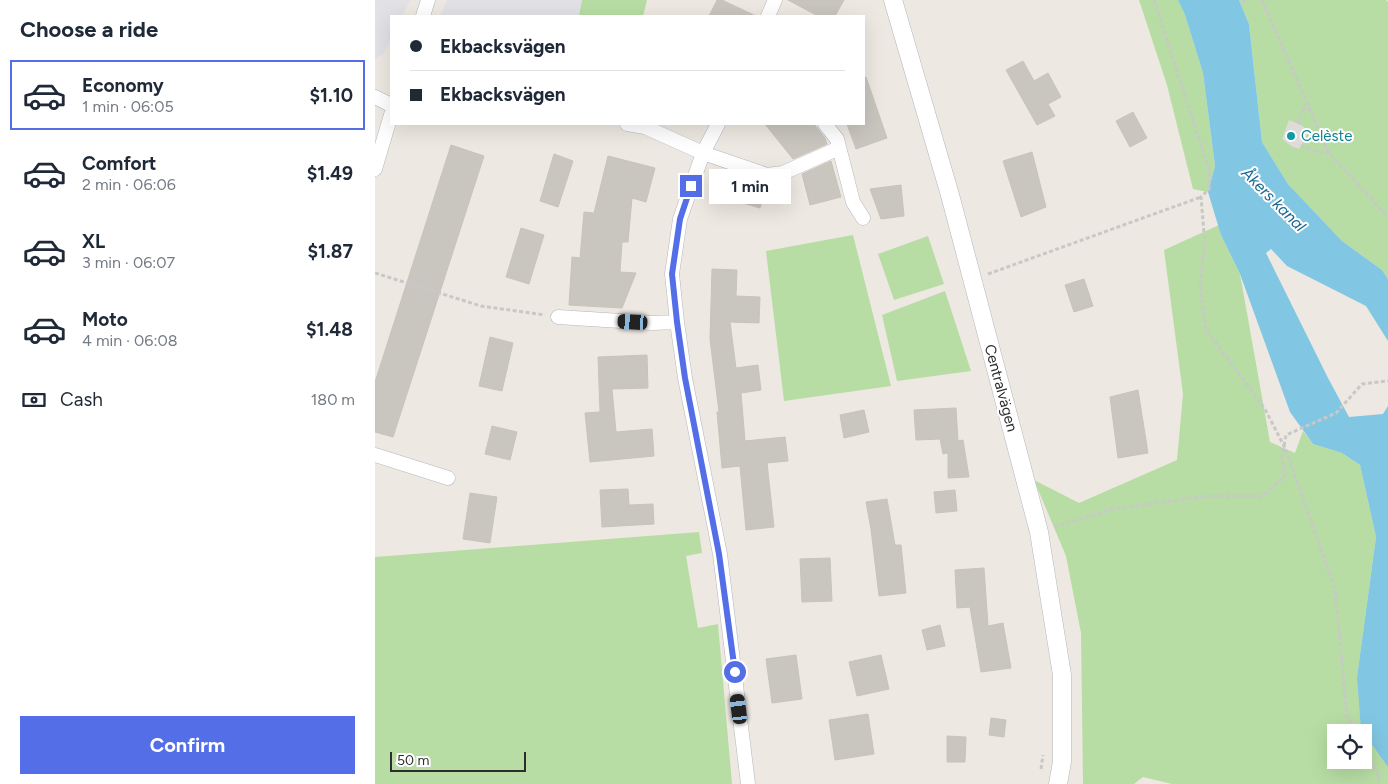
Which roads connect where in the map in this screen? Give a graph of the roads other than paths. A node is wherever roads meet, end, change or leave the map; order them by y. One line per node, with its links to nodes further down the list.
1 (428, 0): 4 (street)
2 (775, 0): 5 (street)
3 (893, 0): 21 (street, Centralvägen)
4 (423, 15)
5 (768, 15)
6 (375, 97): 7 (street)
7 (390, 104)
8 (390, 118): 14 (street)
9 (633, 125): 13 (street)
10 (717, 125): 13 (street)
11 (826, 125): 12 (street)
12 (839, 148): 13 (street); 15 (street)
13 (703, 153): 17 (street)
14 (375, 169)
15 (863, 218)
16 (558, 317): 17 (street)
17 (677, 322): 20 (street)
18 (375, 455): 19 (street)
19 (448, 478)
20 (748, 784)
21 (1058, 784)

